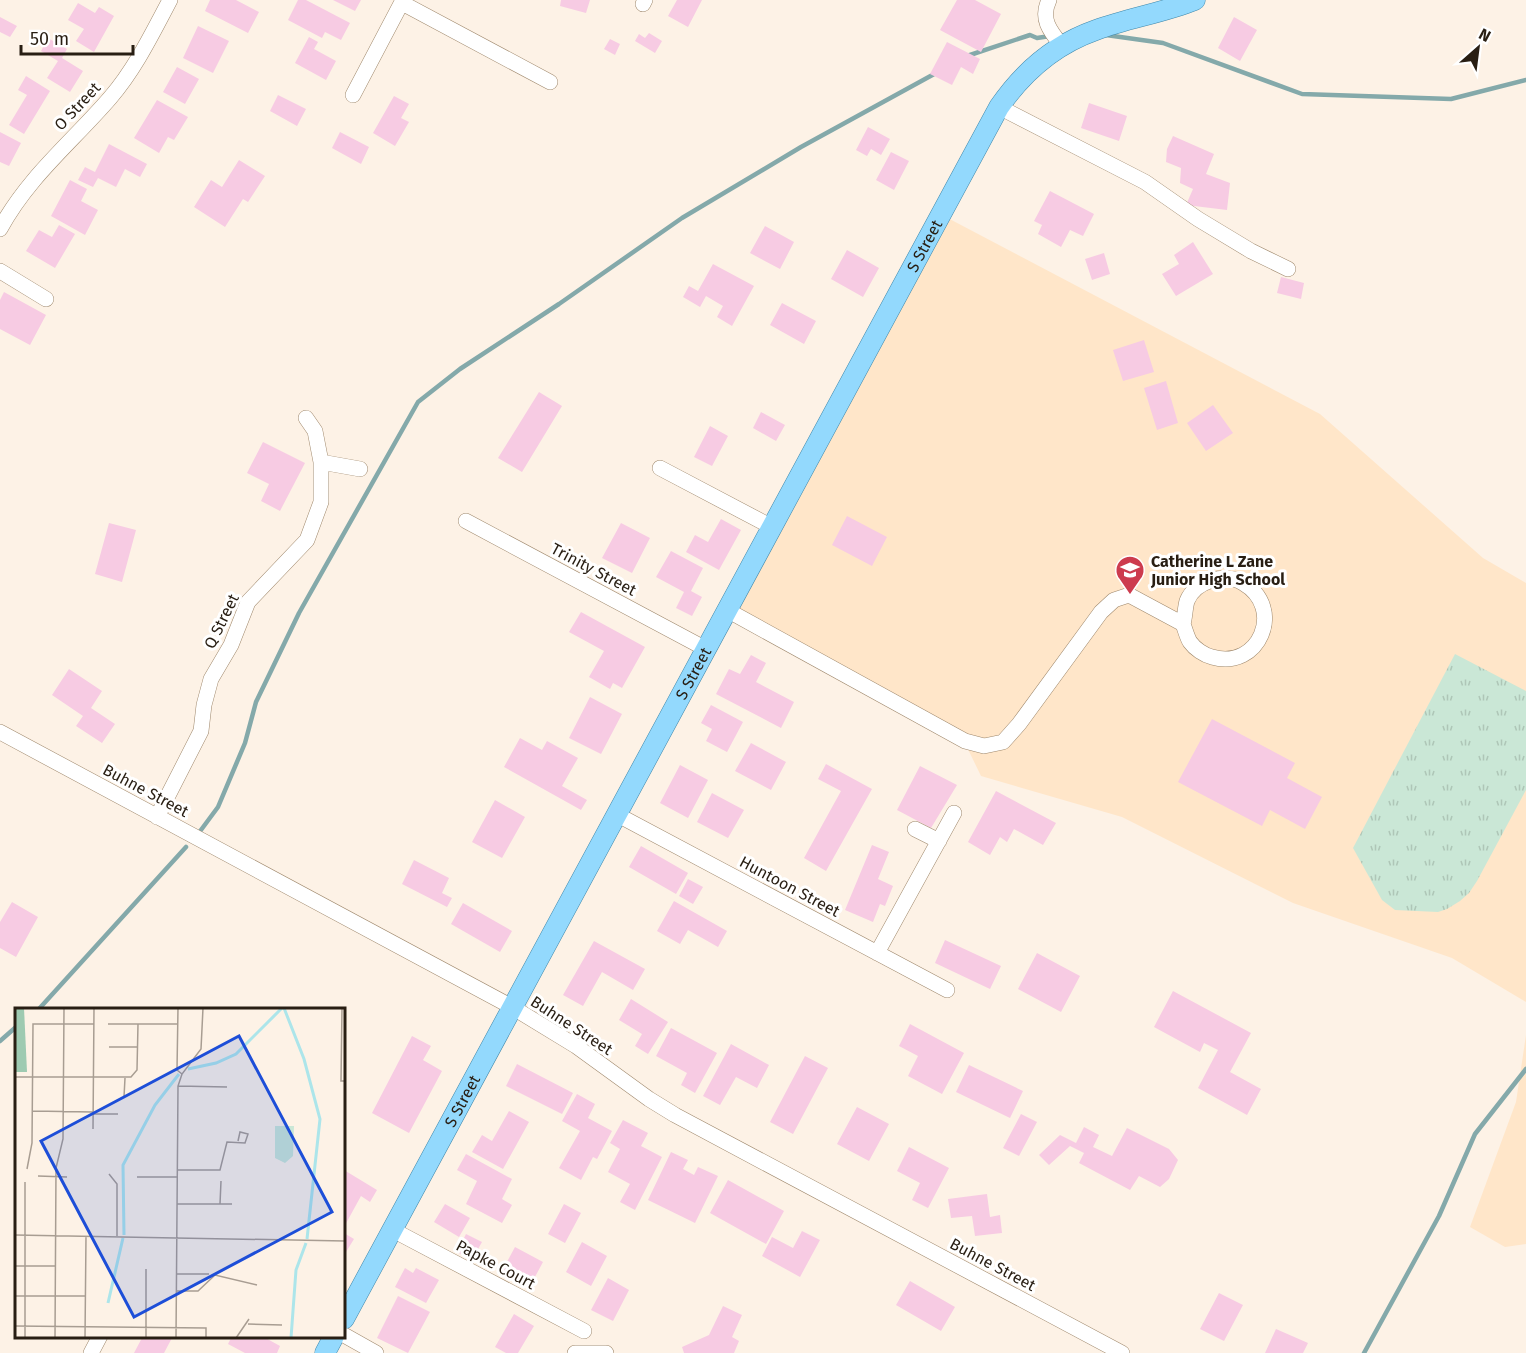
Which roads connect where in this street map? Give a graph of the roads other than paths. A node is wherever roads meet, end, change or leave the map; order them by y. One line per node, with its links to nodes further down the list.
1 (170, 0): 9 (street, O Street)
2 (1049, 0): 5 (street)
3 (1195, 0): 5 (main road, S Street)
4 (403, 1): 6 (street); 7 (street)
5 (1062, 46): 8 (main road, S Street)
6 (550, 82)
7 (353, 95)
8 (999, 107): 10 (street); 18 (main road, S Street)
9 (0, 229)
10 (1288, 269)
11 (0, 271): 12 (street)
12 (46, 299)
13 (306, 418): 14 (street, Q Street)
14 (321, 462): 15 (street); 25 (street, Q Street)
15 (360, 468)
16 (660, 468): 18 (street)
17 (466, 520): 21 (street, Trinity Street)
18 (772, 527): 19 (main road, S Street)
19 (728, 610): 20 (street); 21 (main road, S Street)
20 (1184, 624): 20 (street)
21 (706, 649): 24 (main road, S Street)
22 (0, 732): 25 (street, Buhne Street)
23 (954, 813): 27 (street)
24 (616, 814): 28 (street, Huntoon Street); 30 (main road, S Street)
25 (157, 816): 30 (street, Buhne Street)
26 (915, 829): 27 (street)
27 (939, 841): 28 (street)
28 (877, 953): 29 (street, Huntoon Street)
29 (948, 990)
30 (512, 1007): 31 (main road, S Street); 42 (street, Buhne Street)
31 (392, 1229): 32 (main road, S Street); 33 (street, Papke Court)
32 (345, 1316)
33 (584, 1331)
34 (345, 1336): 39 (street)
35 (99, 1338): 37 (street)
36 (333, 1338): 38 (main road)
37 (91, 1353)
38 (325, 1353)
39 (376, 1353)
40 (575, 1353): 41 (street)
41 (606, 1353)
42 (1122, 1353)

